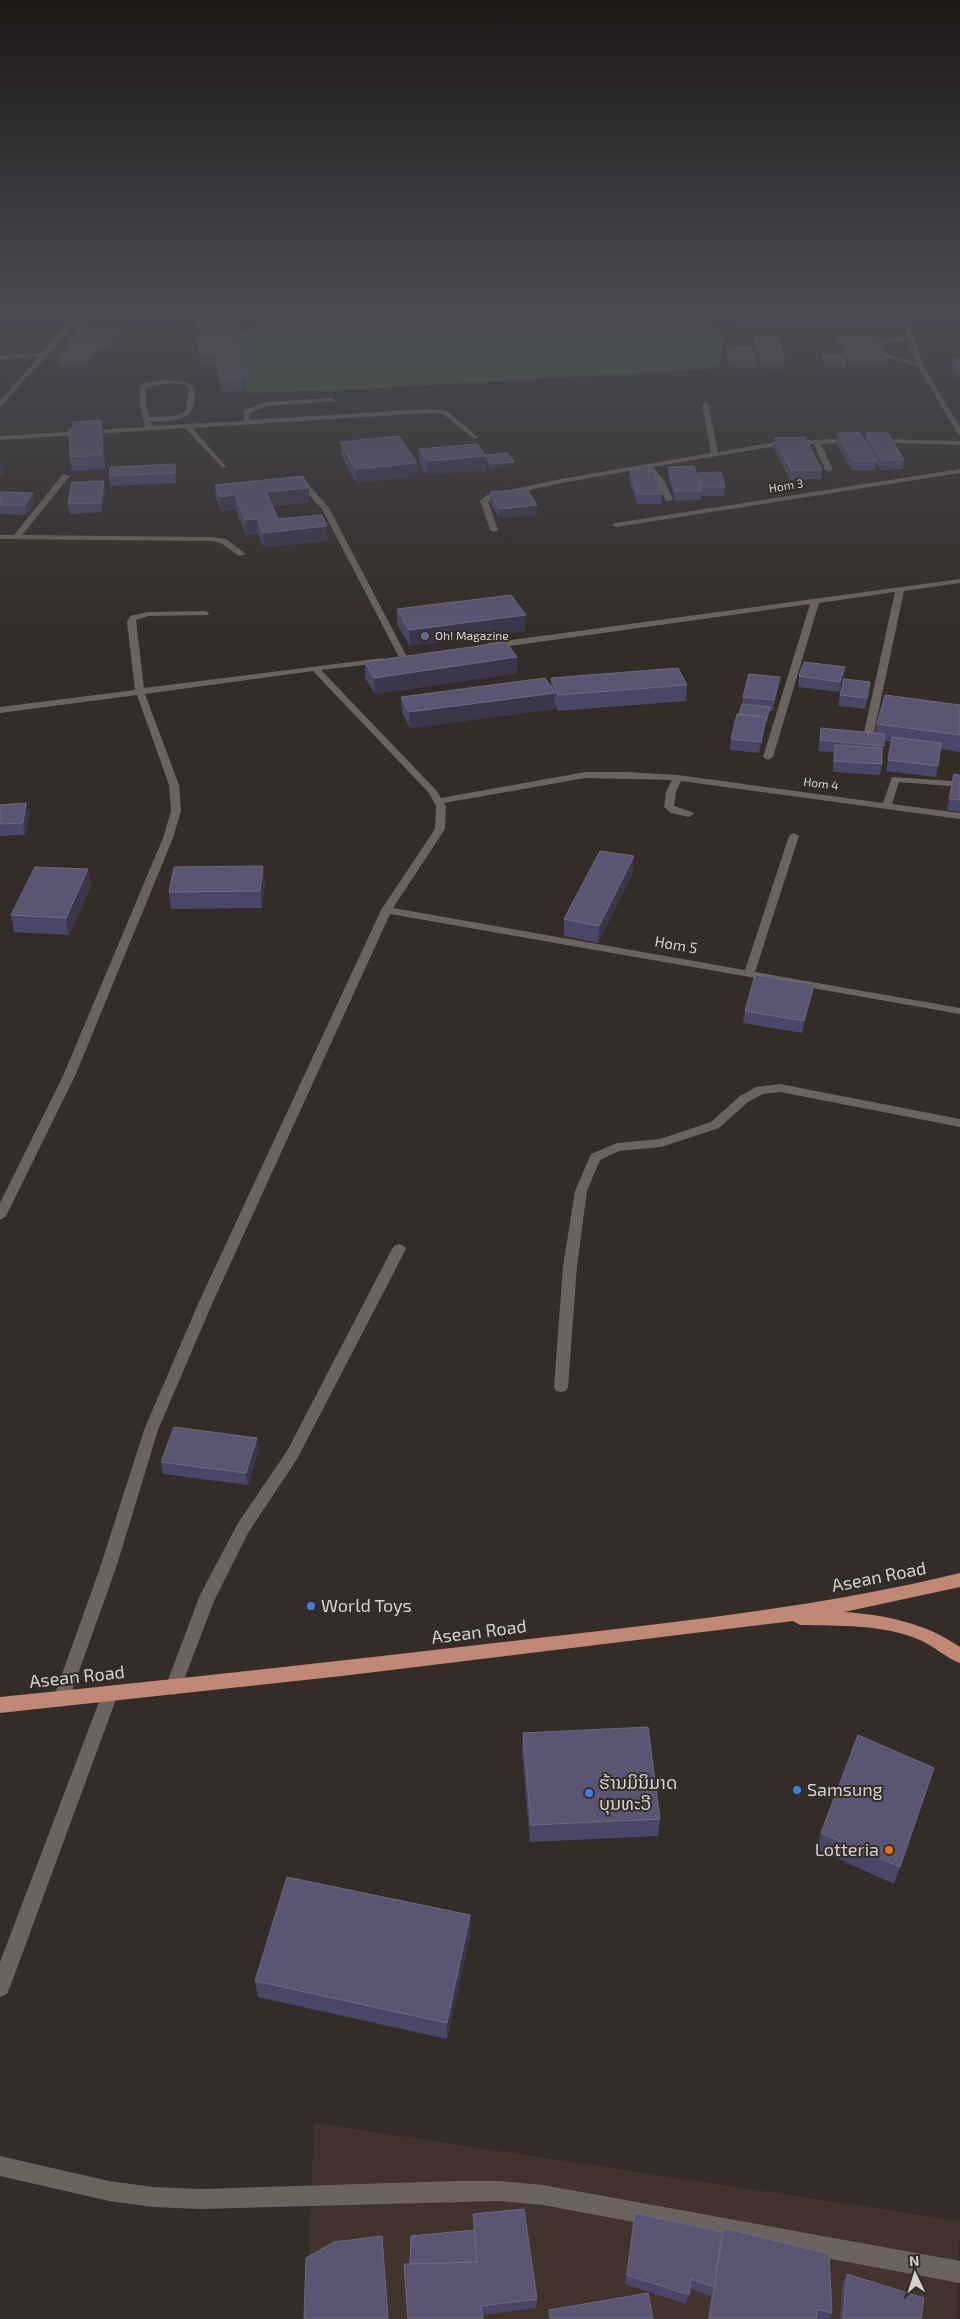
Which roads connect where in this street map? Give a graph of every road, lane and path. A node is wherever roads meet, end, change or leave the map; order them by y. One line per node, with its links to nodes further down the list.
1 (183, 416): 7 (street)
2 (246, 416): 8 (street)
3 (346, 416): 8 (street)
4 (451, 416): 13 (street)
5 (707, 416): 16 (street)
6 (950, 416): 11 (street)
7 (147, 419): 10 (street)
8 (247, 422): 9 (street)
9 (187, 426): 10 (street); 17 (street)
10 (150, 428): 12 (street)
11 (960, 433)
12 (0, 438)
13 (476, 438)
14 (816, 441): 15 (street); 16 (street); 19 (street)
15 (960, 443)
16 (715, 454): 18 (street)
17 (223, 466)
18 (648, 466): 23 (street); 25 (street)
19 (829, 470)
20 (960, 471): 24 (street, Hom 3)
21 (66, 476): 27 (street)
22 (301, 481): 35 (street)
23 (669, 498)
24 (616, 525)
25 (494, 530)
26 (0, 537): 27 (street)
27 (16, 538): 28 (street)
28 (242, 554)
29 (960, 581): 30 (street)
30 (900, 590): 31 (street); 39 (street)
31 (815, 602): 33 (street); 40 (street)
32 (205, 613): 37 (street)
33 (481, 647)
34 (412, 656): 35 (street)
35 (403, 657): 36 (street)
36 (315, 669): 37 (street); 43 (street)
37 (140, 692): 38 (street); 52 (street)
38 (0, 710)
39 (868, 737)
40 (768, 757)
41 (678, 778): 43 (street, Hom 4); 44 (street, Hom 4); 45 (street)
42 (949, 783): 44 (street)
43 (439, 801): 48 (street)
44 (887, 805): 46 (street, Hom 4)
45 (689, 814)
46 (960, 816)
47 (794, 836): 49 (street)
48 (386, 910): 49 (street, Hom 5); 60 (street)
49 (749, 974): 50 (street, Hom 5)
50 (960, 1011)
51 (960, 1123): 54 (street)
52 (0, 1216)
53 (399, 1249): 58 (street)
54 (561, 1387)
55 (960, 1580): 56 (main road, Asean Road)
56 (767, 1618): 57 (main road); 58 (main road, Asean Road)
57 (960, 1656)
58 (173, 1688): 59 (main road, Asean Road)
59 (110, 1694): 60 (main road, Asean Road); 62 (street)
60 (61, 1699): 61 (main road, Asean Road)
61 (0, 1705)
62 (0, 1988)
63 (0, 2166): 64 (street)
64 (960, 2272)

